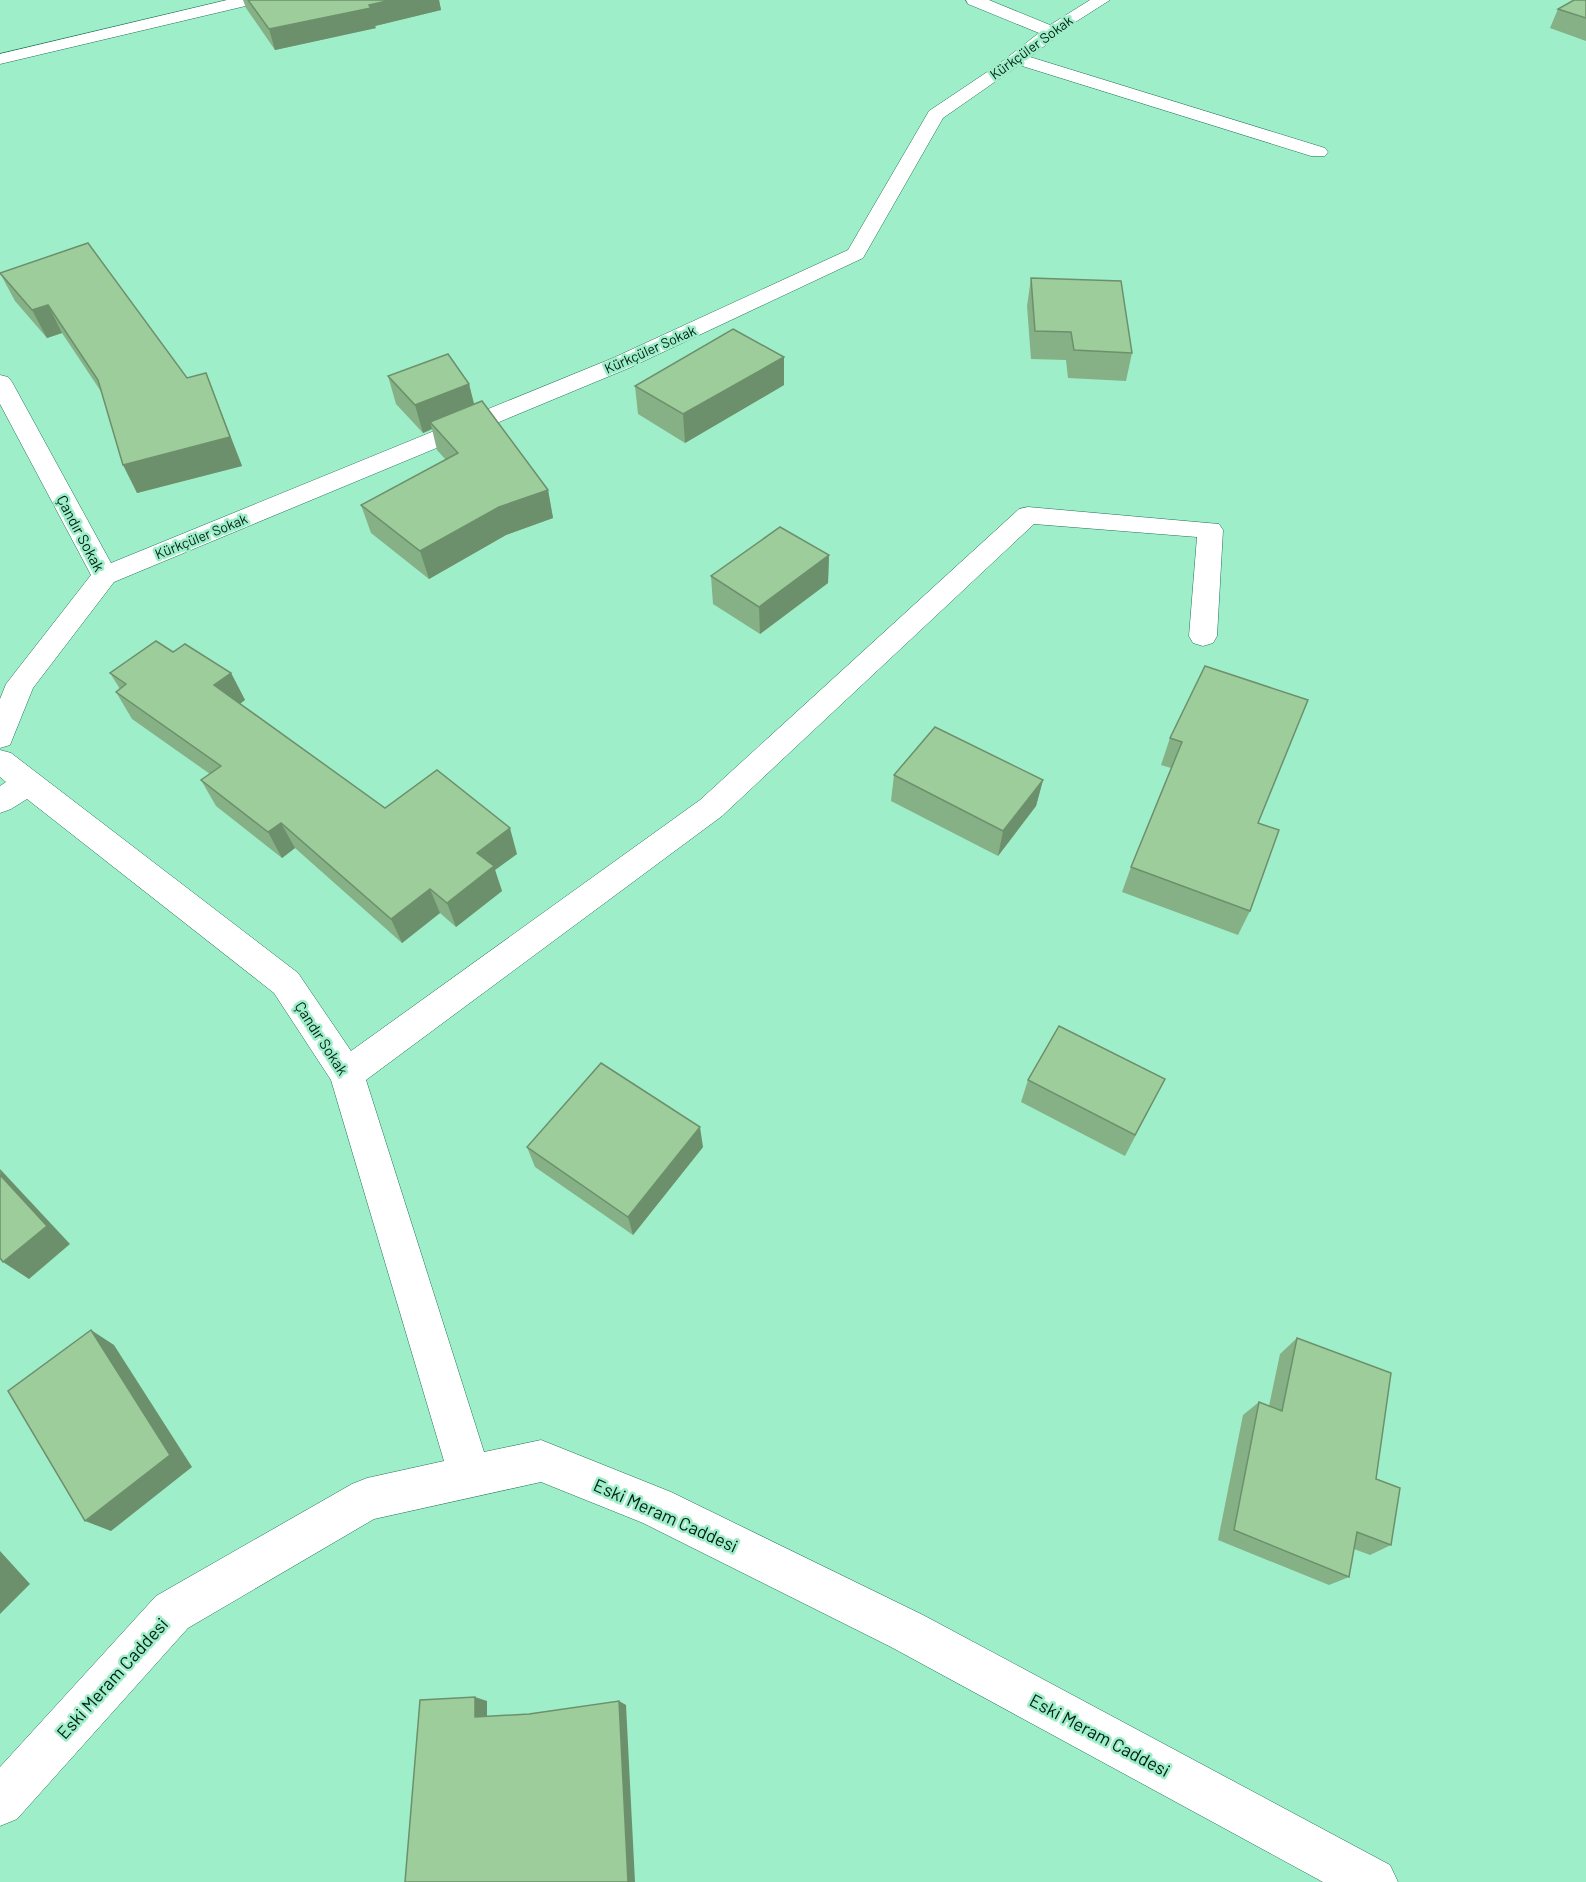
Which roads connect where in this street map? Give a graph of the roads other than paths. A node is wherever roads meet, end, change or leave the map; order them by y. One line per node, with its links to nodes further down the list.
1 (248, 0): 6 (street)
2 (974, 0): 4 (street)
3 (1102, 0): 4 (street, Kürkçüler Sokak)
4 (1052, 32): 5 (street, Kürkçüler Sokak)
5 (1017, 58): 7 (street); 9 (street, Kürkçüler Sokak)
6 (0, 59)
7 (1318, 152)
8 (0, 382): 9 (street, Çandır Sokak)
9 (105, 576): 11 (street, Çandır Sokak)
10 (1203, 636): 14 (street)
11 (0, 737)
12 (0, 761): 13 (street, Çandır Sokak)
13 (14, 792): 14 (street, Çandır Sokak)
14 (347, 1074): 15 (street, Çandır Sokak)
15 (470, 1476): 16 (street, Eski Meram Caddesi); 17 (street, Eski Meram Caddesi)
16 (0, 1802)
17 (1374, 1882)

